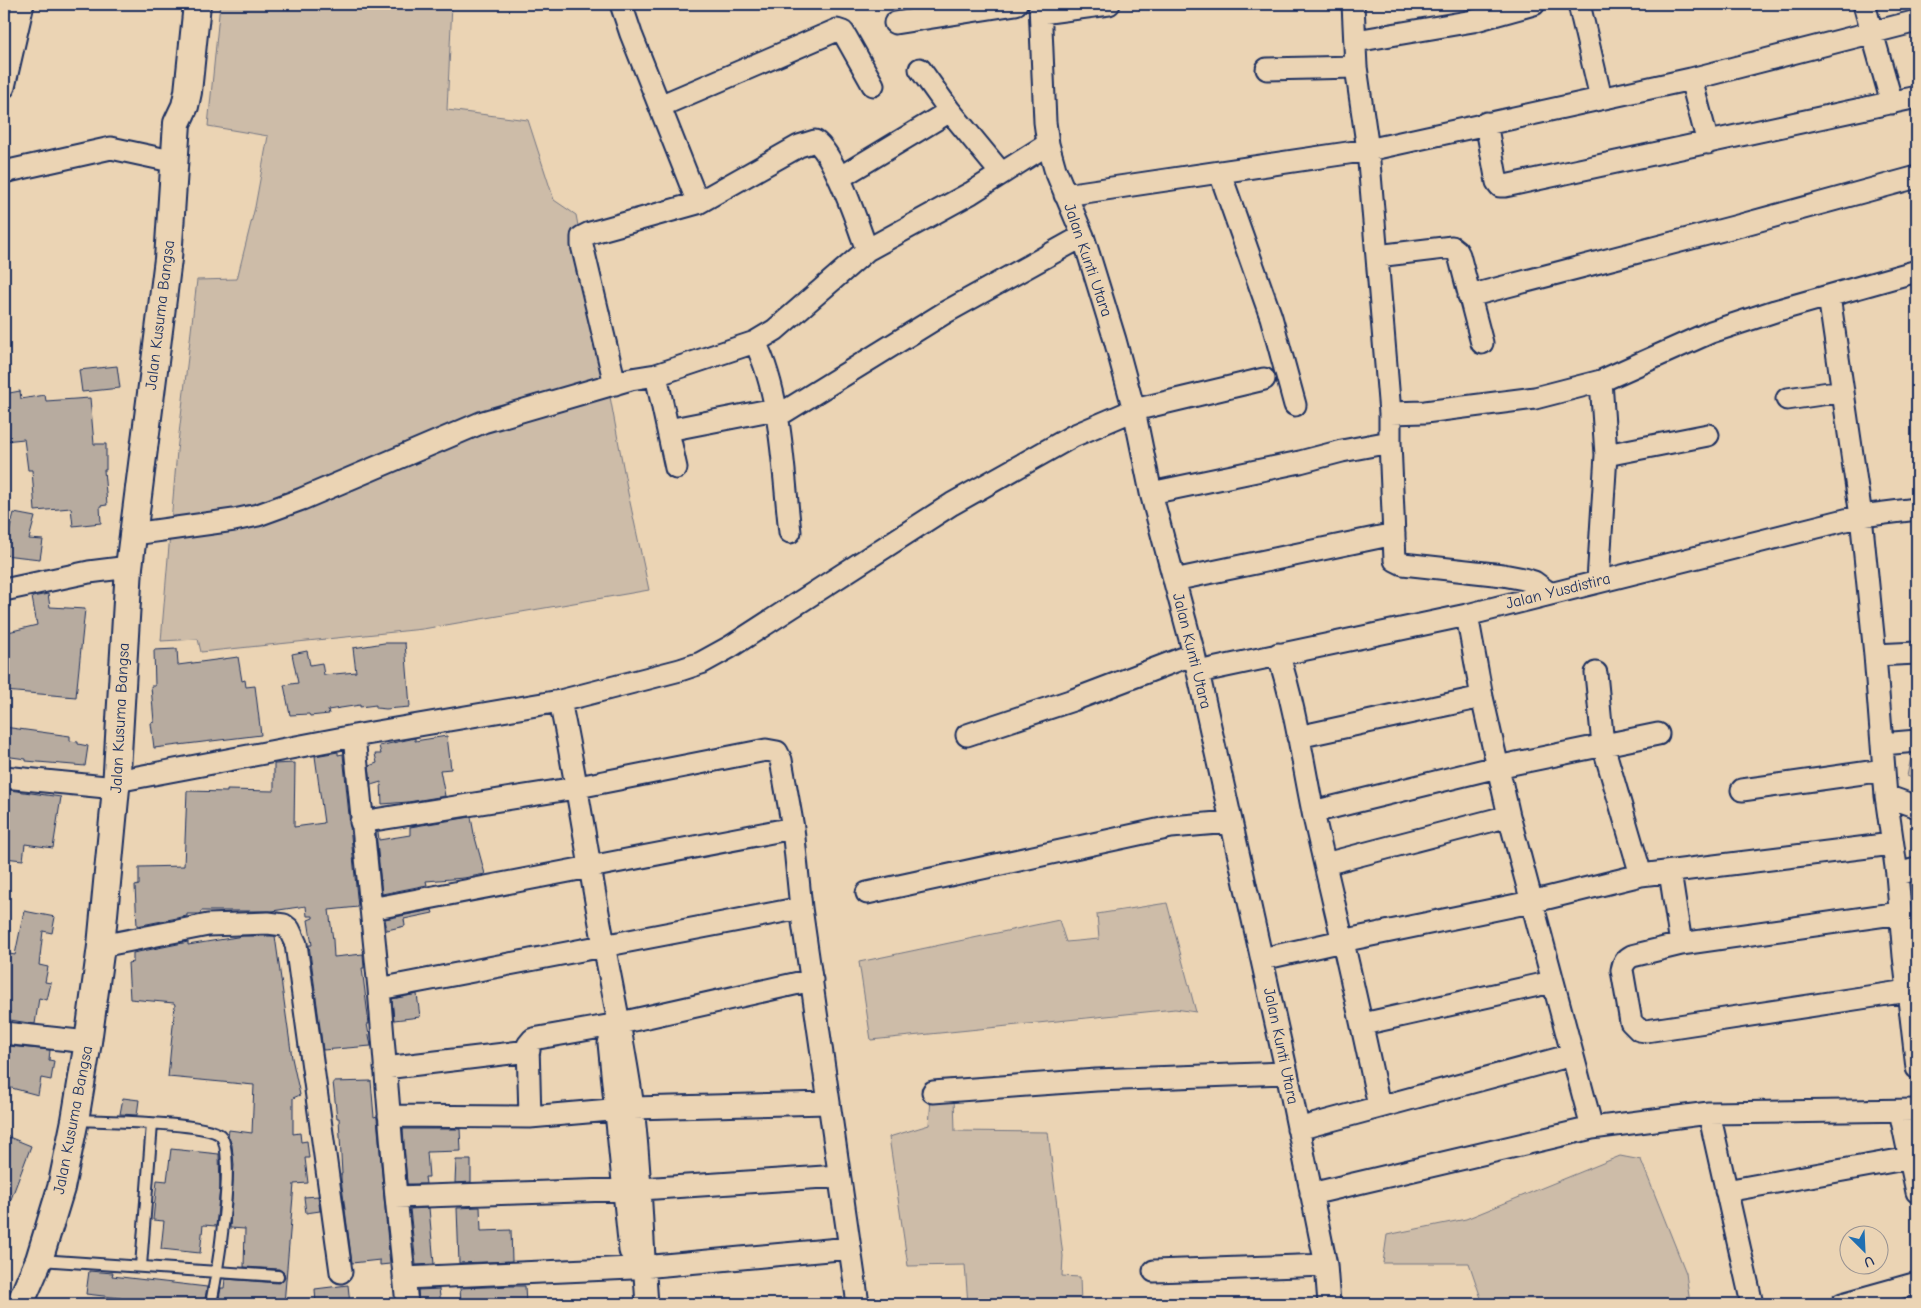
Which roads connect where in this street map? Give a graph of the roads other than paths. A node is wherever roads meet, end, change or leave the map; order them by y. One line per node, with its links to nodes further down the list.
1 (23, 4): 21 (street)
2 (183, 4): 27 (street, Jalan Kusuma Bangsa)
3 (197, 4): 27 (street, Jalan Kusuma Bangsa)
4 (621, 4): 25 (street)
5 (1016, 4): 13 (street)
6 (1109, 4): 11 (street)
7 (1353, 4): 15 (street)
8 (1534, 4): 15 (street)
9 (1579, 4): 23 (street)
10 (1864, 4): 14 (street)
11 (1041, 8): 30 (street, Jalan Kunti Utara)
12 (1917, 21): 14 (street)
13 (895, 23)
14 (1872, 33): 19 (street); 24 (street)
15 (1356, 41): 16 (street)
16 (1356, 67): 17 (street); 31 (street)
17 (1267, 69)
18 (920, 70): 26 (street)
19 (1691, 79): 23 (street); 29 (street)
20 (873, 85): 25 (street)
21 (4, 87)
22 (1917, 97): 24 (street)
23 (1602, 98): 28 (street)
24 (1892, 103): 29 (street)
25 (660, 106): 39 (street)
26 (950, 111): 34 (street); 37 (street)
27 (177, 123): 32 (street, Jalan Kusuma Bangsa)
28 (1486, 124): 29 (street); 31 (street)
29 (1708, 143)
30 (1048, 144): 34 (street); 38 (street, Jalan Kunti Utara)
31 (1368, 150): 35 (street); 42 (street)
32 (176, 162): 33 (street); 67 (street, Jalan Kusuma Bangsa)
33 (4, 172)
34 (1001, 173): 41 (street)
35 (1220, 173): 38 (street); 54 (street)
36 (1917, 177): 44 (street)
37 (839, 178): 39 (street); 41 (street)
38 (1066, 195): 40 (street, Jalan Kunti Utara)
39 (698, 203): 51 (street)
40 (1082, 236): 55 (street, Jalan Kunti Utara); 56 (street)
41 (867, 250): 46 (street)
42 (1377, 256): 44 (street); 57 (street)
43 (1917, 272): 45 (street)
44 (1469, 296): 47 (street)
45 (1829, 296): 50 (street); 52 (street)
46 (755, 342): 48 (street); 56 (street)
47 (1482, 343)
48 (656, 375): 51 (street); 58 (street)
49 (1264, 379): 55 (street)
50 (1601, 381): 57 (street); 61 (street)
51 (615, 384): 67 (street)
52 (1842, 391): 53 (street); 65 (street)
53 (1787, 399)
54 (1295, 405)
55 (1134, 410): 63 (street, Jalan Kunti Utara); 81 (street)
56 (776, 412): 58 (street); 66 (street)
57 (1390, 413): 60 (street)
58 (668, 430): 62 (street)
59 (1708, 435): 61 (street)
60 (1390, 442): 63 (street); 68 (street)
61 (1606, 455): 71 (street)
62 (676, 468)
63 (1152, 493): 70 (street, Jalan Kunti Utara)
64 (1917, 509): 65 (street, Jalan Yusdistira)
65 (1862, 516): 71 (street, Jalan Yusdistira); 77 (street)
66 (790, 532)
67 (133, 534): 69 (street, Jalan Kusuma Bangsa)
68 (1394, 534): 70 (street); 73 (street)
69 (129, 567): 72 (street); 92 (street, Jalan Kusuma Bangsa)
70 (1174, 580): 78 (street, Jalan Kunti Utara)
71 (1598, 581): 73 (street, Jalan Yusdistira)
72 (4, 590)
73 (1549, 593): 74 (street, Jalan Yusdistira)
74 (1467, 615): 76 (street, Jalan Yusdistira); 80 (street)
75 (1917, 653): 77 (street)
76 (1278, 654): 78 (street, Jalan Yusdistira); 85 (street)
77 (1875, 655): 87 (street)
78 (1196, 663): 83 (street, Jalan Yusdistira); 100 (street, Jalan Kunti Utara)
79 (1596, 673): 88 (street)
80 (1482, 697): 85 (street); 89 (street)
81 (555, 702): 84 (street); 93 (street)
82 (1658, 734): 88 (street)
83 (967, 735)
84 (354, 736): 92 (street); 99 (street)
85 (1298, 737): 97 (street)
86 (1917, 741): 87 (street)
87 (1882, 744): 90 (street)
88 (1603, 745): 89 (street); 108 (street)
89 (1497, 767): 97 (street); 98 (street)
90 (1884, 770): 94 (street); 95 (street)
91 (4, 777): 92 (street)
92 (116, 784): 116 (street, Jalan Kusuma Bangsa)
93 (570, 789): 99 (street); 101 (street); 104 (street)
94 (1742, 790)
95 (1886, 796): 96 (street); 102 (street)
96 (1917, 807)
97 (1313, 812): 103 (street)
98 (1509, 816): 103 (street); 110 (street)
99 (361, 822): 111 (street)
100 (1230, 822): 109 (street); 119 (street, Jalan Kunti Utara)
101 (793, 828): 104 (street); 112 (street)
102 (1892, 844): 106 (street); 107 (street)
103 (1325, 864): 114 (street)
104 (585, 868): 111 (street); 117 (street)
105 (1917, 869): 107 (street)
106 (1670, 872): 108 (street); 115 (street)
107 (1897, 874): 113 (street)
108 (1641, 875): 110 (street)
109 (867, 893)
110 (1531, 902): 114 (street); 121 (street)
111 (371, 908): 122 (street)
112 (801, 908): 117 (street); 120 (street)
113 (1900, 913): 115 (street); 118 (street)
114 (1342, 941): 119 (street); 124 (street)
115 (1681, 944): 123 (street)
116 (101, 946): 128 (street, Jalan Kusuma Bangsa); 160 (street)
117 (599, 946): 122 (street); 125 (street)
118 (1910, 955): 123 (street)
119 (1262, 959): 133 (street, Jalan Kunti Utara)
120 (812, 980): 125 (street); 135 (street)
121 (1552, 982): 124 (street); 130 (street)
122 (379, 989): 131 (street)
123 (1907, 991): 127 (street)
124 (1362, 1024): 136 (street)
125 (614, 1025): 129 (street); 137 (street)
126 (4, 1033): 128 (street)
127 (1915, 1034): 132 (street)
128 (88, 1042): 142 (street, Jalan Kusuma Bangsa)
129 (529, 1051): 131 (street); 141 (street)
130 (1572, 1055): 136 (street); 144 (street)
131 (385, 1068): 140 (street)
132 (1917, 1068)
133 (1287, 1073): 134 (street); 145 (street, Jalan Kunti Utara)
134 (933, 1092)
135 (828, 1103): 137 (street); 147 (street)
136 (1379, 1107): 145 (street)
137 (624, 1109): 141 (street); 148 (street)
138 (1908, 1110): 139 (street); 146 (street)
139 (1709, 1113): 144 (street); 149 (street)
140 (389, 1116): 141 (street); 152 (street)
141 (530, 1117)
142 (75, 1120): 143 (lane); 154 (street, Jalan Kusuma Bangsa)
143 (152, 1124): 155 (lane); 159 (lane)
144 (1592, 1128): 151 (street)
145 (1298, 1129): 151 (street, Jalan Kunti Utara)
146 (1910, 1158): 149 (street); 150 (street)
147 (839, 1176): 148 (street); 153 (street)
148 (632, 1190): 152 (street); 157 (street)
149 (1726, 1190): 171 (street)
150 (1917, 1192)
151 (1311, 1194): 156 (street, Jalan Kunti Utara)
152 (396, 1197): 162 (street)
153 (850, 1248): 157 (street); 169 (street)
154 (39, 1260): 155 (lane); 164 (street, Jalan Kusuma Bangsa)
155 (141, 1266): 159 (lane)
156 (1326, 1266): 158 (street); 170 (street, Jalan Kunti Utara)
157 (638, 1267): 162 (street); 167 (street); 168 (street)
158 (1154, 1270)
159 (217, 1272): 161 (lane); 165 (lane)
160 (341, 1272)
161 (278, 1276)
162 (404, 1278): 166 (street)
163 (1917, 1283): 172 (street)
164 (24, 1302)
165 (210, 1304)
166 (406, 1304)
167 (634, 1304)
168 (647, 1304)
169 (858, 1304)
170 (1329, 1304)
171 (1752, 1304)
172 (1842, 1304)

